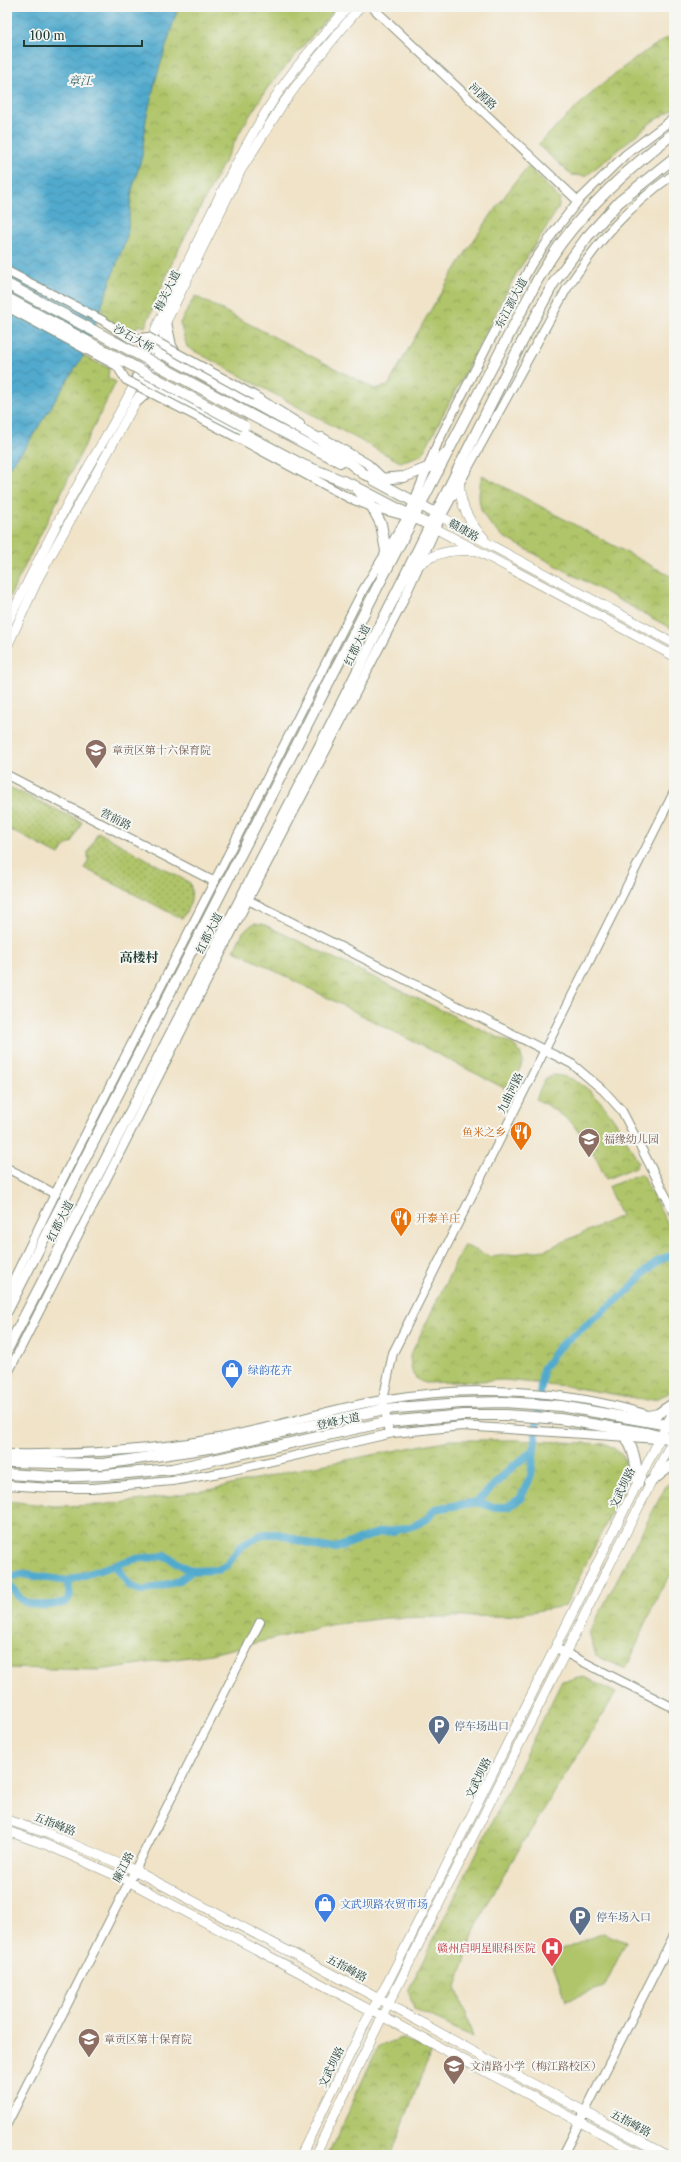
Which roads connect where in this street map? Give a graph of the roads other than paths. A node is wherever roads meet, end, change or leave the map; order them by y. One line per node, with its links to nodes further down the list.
1 (348, 7): 14 (main road, 梅关大道)
2 (360, 7): 13 (main road, 梅关大道)
3 (372, 7): 8 (street, 河源路)
4 (674, 118): 8 (street)
5 (674, 133): 20 (main road, 东江源大道)
6 (674, 158): 21 (main road)
7 (674, 174): 25 (street)
8 (578, 201): 22 (street)
9 (7, 272): 24 (street, bridge)
10 (7, 284): 19 (main road, 沙石大桥, bridge)
11 (7, 298): 26 (main road, 赣康路, bridge)
12 (7, 307): 28 (street, bridge)
13 (166, 322): 14 (main road, 梅关大道); 15 (main road)
14 (155, 349): 15 (main road); 16 (main road, 梅关大道)
15 (186, 365): 23 (main road)
16 (142, 379): 17 (main road); 18 (main road, 梅关大道); 38 (main road, 梅关大道)
17 (167, 392): 18 (main road); 26 (main road)
18 (136, 402): 40 (main road, 梅关大道)
19 (249, 414): 23 (main road, 赣康路)
20 (450, 448): 22 (main road); 27 (main road, 东江源大道)
21 (464, 458): 25 (main road); 29 (main road)
22 (430, 466): 24 (main road); 27 (street)
23 (364, 474): 24 (main road); 27 (main road, 赣康路)
24 (384, 479): 27 (street)
25 (460, 483): 29 (street); 32 (main road)
26 (355, 486): 28 (main road); 30 (main road, 赣康路)
27 (418, 503): 29 (main road, 赣康路); 30 (main road, 东江源大道)
28 (372, 507): 30 (street); 34 (main road)
29 (439, 515): 31 (main road); 32 (main road, 赣康路)
30 (411, 517): 31 (main road, 赣康路); 34 (street); 36 (main road, 红都大道)
31 (433, 527): 33 (main road, 赣康路); 35 (street); 37 (main road, 红都大道)
32 (494, 547): 39 (main road, 赣康路)
33 (481, 553): 35 (main road); 41 (main road, 赣康路)
34 (386, 555): 36 (main road); 44 (street)
35 (420, 563): 37 (main road); 45 (street)
36 (378, 586): 51 (main road, 红都大道)
37 (397, 591): 52 (main road, 红都大道)
38 (7, 624)
39 (674, 643)
40 (7, 647)
41 (674, 656)
42 (7, 775): 44 (street, 营前路)
43 (674, 792): 46 (street, 九曲河路)
44 (215, 882): 48 (street)
45 (248, 900): 46 (street); 53 (street)
46 (544, 1049): 49 (street); 55 (street, 九曲河路)
47 (7, 1168): 48 (street)
48 (56, 1194): 50 (street)
49 (674, 1212)
50 (7, 1293)
51 (7, 1311)
52 (7, 1350)
53 (7, 1375)
54 (674, 1403): 57 (main road)
55 (383, 1404): 57 (street); 58 (main road, 登峰大道); 59 (street, 九曲河路); 66 (street); 67 (main road, 登峰大道)
56 (674, 1410): 60 (main road, 文武坝路)
57 (651, 1416): 58 (main road); 60 (street)
58 (631, 1417): 60 (main road, 登峰大道)
59 (386, 1422): 61 (main road, 登峰大道); 62 (street, 九曲河路); 69 (main road, 登峰大道)
60 (671, 1424): 64 (main road, 文武坝路)
61 (618, 1428): 63 (main road); 64 (main road, 登峰大道)
62 (389, 1434): 63 (street); 72 (street)
63 (627, 1438): 64 (street); 70 (main road)
64 (661, 1438): 65 (main road, 登峰大道); 70 (main road, 文武坝路)
65 (673, 1440): 71 (main road, 文武坝路)
66 (7, 1454)
67 (7, 1462)
68 (674, 1463): 71 (main road)
69 (7, 1474)
70 (638, 1483): 74 (main road, 文武坝路)
71 (649, 1484): 75 (main road, 文武坝路)
72 (7, 1485)
73 (260, 1622): 79 (street, 廉江路)
74 (556, 1648): 75 (street); 82 (main road, 文武坝路)
75 (566, 1652): 76 (street); 83 (main road, 文武坝路)
76 (674, 1708)
77 (7, 1820): 79 (main road, 五指峰路)
78 (7, 1831): 80 (main road, 五指峰路)
79 (134, 1870): 80 (street, 廉江路); 82 (main road, 五指峰路)
80 (128, 1881): 84 (main road, 五指峰路); 88 (street, 廉江路)
81 (674, 1935): 86 (street)
82 (378, 1999): 83 (main road, 五指峰路); 84 (main road, 文武坝路)
83 (389, 2005): 85 (main road, 文武坝路); 86 (main road, 五指峰路)
84 (373, 2010): 85 (main road, 五指峰路); 89 (main road, 文武坝路)
85 (382, 2017): 87 (main road, 五指峰路); 90 (main road, 文武坝路)
86 (584, 2111): 87 (street); 93 (main road, 五指峰路)
87 (578, 2122): 91 (street); 92 (main road, 五指峰路)
88 (7, 2124)
89 (301, 2155)
90 (315, 2155)
91 (563, 2155)
92 (642, 2155)
93 (666, 2155)

